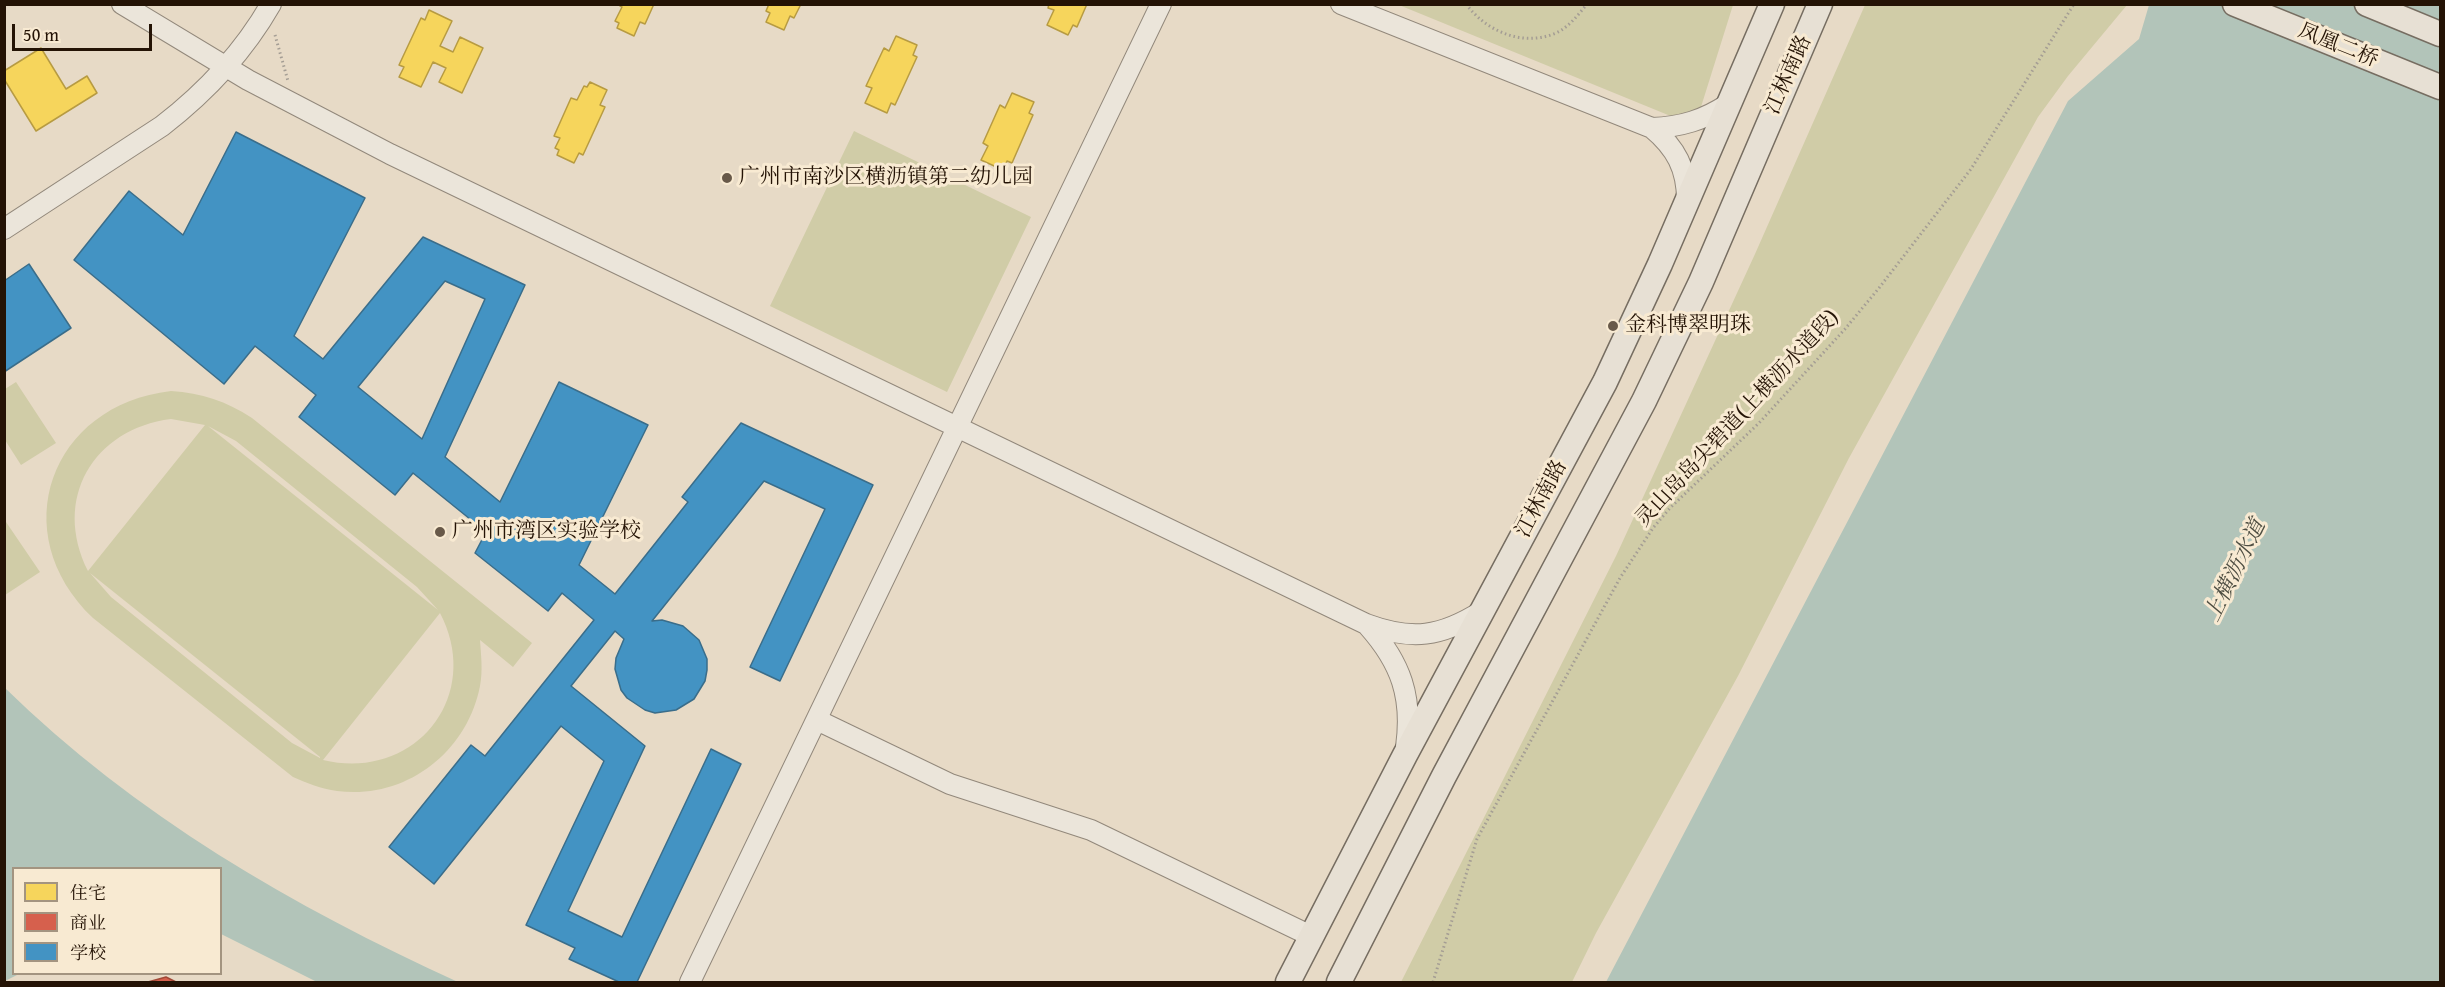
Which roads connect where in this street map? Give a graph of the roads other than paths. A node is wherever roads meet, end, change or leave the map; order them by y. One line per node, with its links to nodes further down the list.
1 (122, 4): 11 (street)
2 (271, 4): 11 (street)
3 (1161, 4): 18 (street)
4 (1341, 4): 15 (street)
5 (1756, 4): 12 (main road)
6 (1772, 4): 12 (main road, 江林南路)
7 (1820, 4): 26 (main road, 江林南路)
8 (2235, 4): 13 (main road, 凤凰二桥)
9 (2367, 4): 10 (main road)
10 (2440, 34)
11 (227, 67): 17 (street); 18 (street)
12 (1743, 71): 14 (main road, 江林南路)
13 (2440, 87)
14 (1728, 104): 15 (street); 16 (main road, 江林南路)
15 (1652, 128): 16 (street)
16 (1687, 200): 19 (main road, 江林南路)
17 (4, 229)
18 (958, 427): 20 (street); 21 (street)
19 (1482, 610): 20 (street); 22 (main road, 江林南路)
20 (1366, 624): 22 (street)
21 (817, 720): 23 (street); 24 (street)
22 (1405, 755): 23 (main road, 江林南路)
23 (1311, 936): 25 (main road, 江林南路)
24 (690, 982)
25 (1288, 982)
26 (1339, 982)

